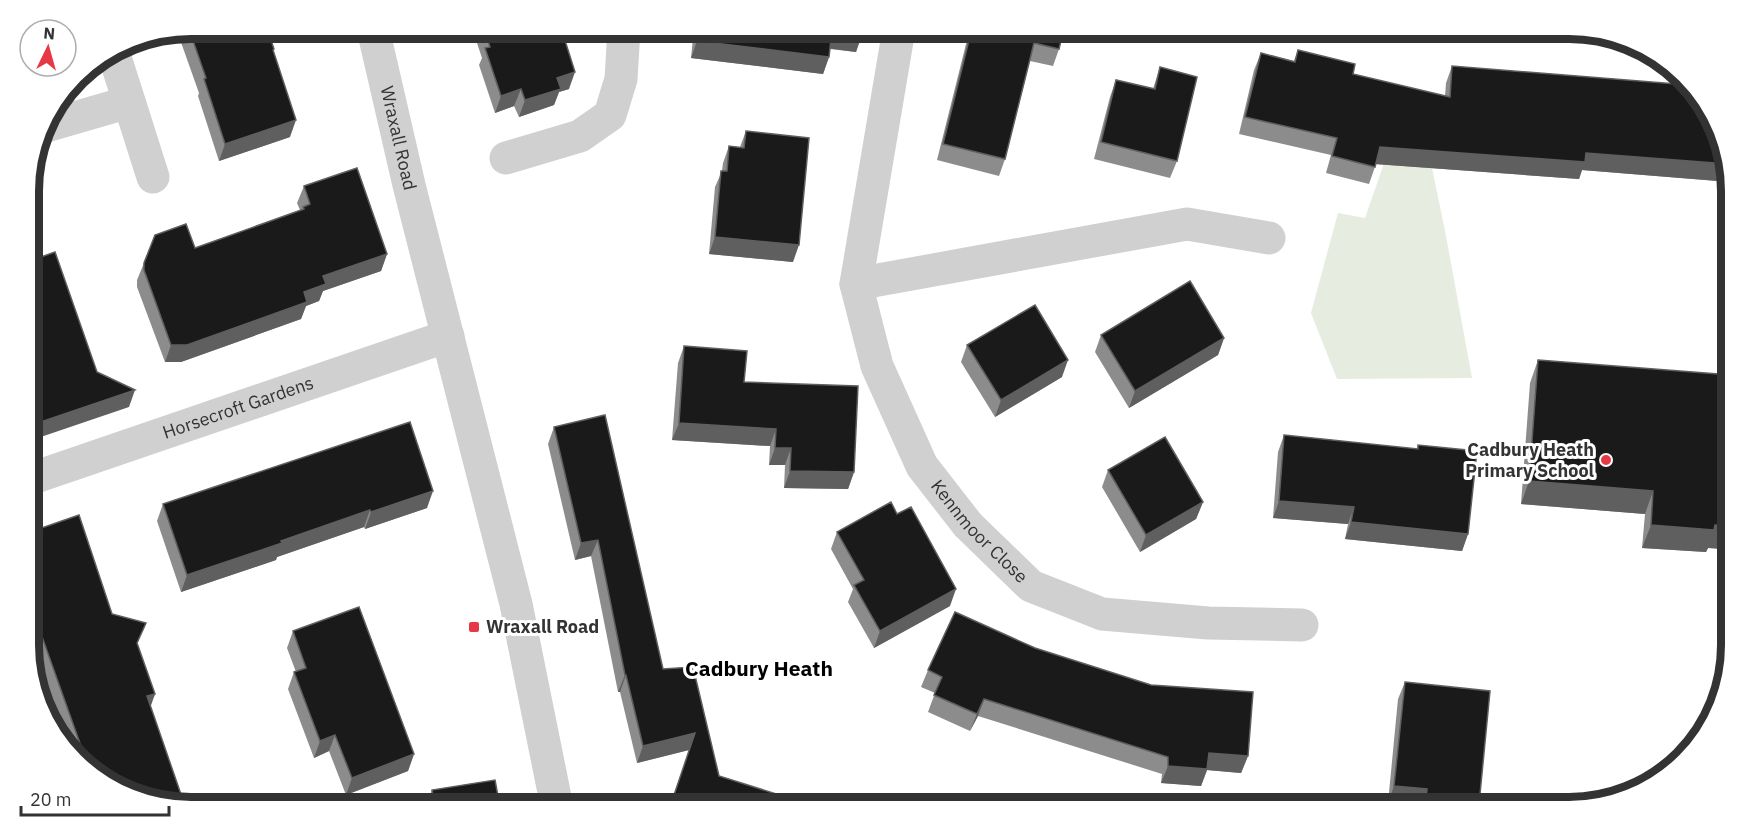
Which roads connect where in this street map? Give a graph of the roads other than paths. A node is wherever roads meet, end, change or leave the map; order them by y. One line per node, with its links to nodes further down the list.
1 (376, 39): 11 (street, Wraxall Road)
2 (623, 39): 7 (street)
3 (897, 39): 10 (street, Kennmoor Close)
4 (116, 60): 5 (street)
5 (129, 102): 6 (street); 8 (street)
6 (55, 123)
7 (506, 158)
8 (153, 177)
9 (1269, 237): 10 (street)
10 (856, 284): 13 (street, Kennmoor Close)
11 (448, 336): 12 (street, Horsecroft Gardens); 14 (street, Wraxall Road)
12 (39, 476)
13 (1302, 625)
14 (555, 797)

